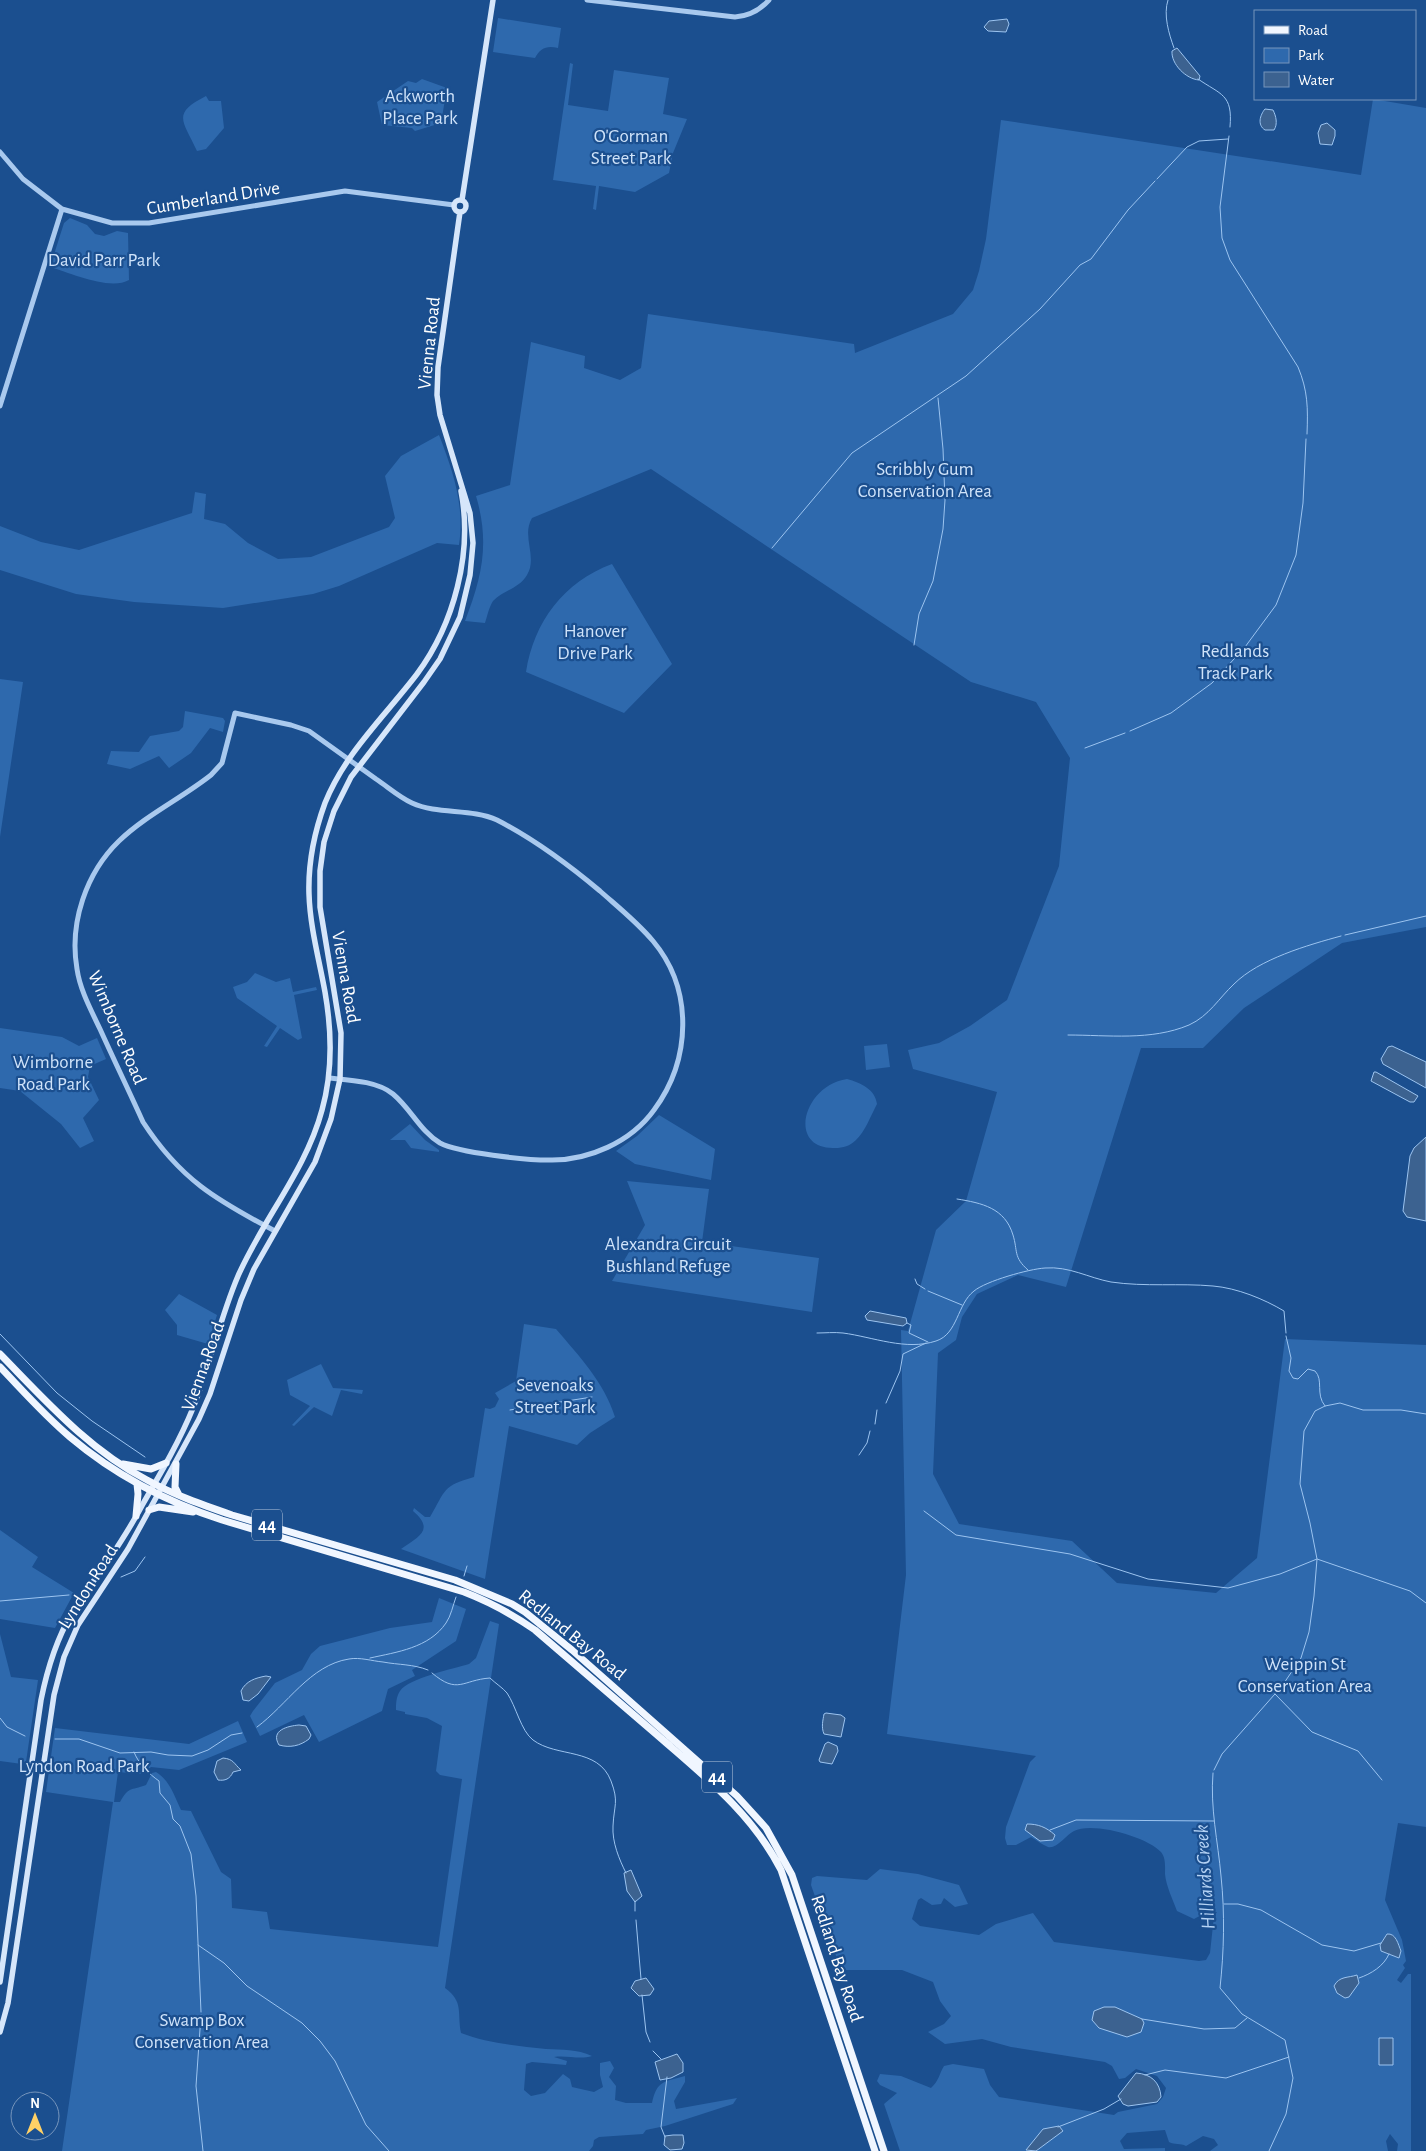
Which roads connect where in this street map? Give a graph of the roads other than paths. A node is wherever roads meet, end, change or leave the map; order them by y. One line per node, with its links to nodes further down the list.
1 (493, 0): 5 (main road)
2 (587, 0): 3 (street)
3 (769, 0)
4 (0, 152): 7 (street, Cumberland Drive)
5 (462, 200): 6 (main road); 8 (main road)
6 (454, 205): 7 (street, Cumberland Drive); 8 (main road)
7 (62, 209): 9 (street)
8 (460, 212): 10 (main road, Vienna Road)
9 (0, 406)
10 (458, 475): 11 (main road, Vienna Road); 12 (main road, Vienna Road)
11 (348, 760): 12 (street); 13 (main road, Vienna Road); 15 (street, Wimborne Road)
12 (358, 766): 14 (main road, Vienna Road); 14 (street)
13 (329, 1078): 14 (street); 15 (main road, Vienna Road)
14 (340, 1079): 16 (main road, Vienna Road)
15 (265, 1226): 16 (street, Wimborne Road); 22 (main road, Vienna Road)
16 (275, 1231): 23 (main road, Vienna Road)
17 (0, 1354): 19 (main road, Redland Bay Road / 44)
18 (0, 1367): 20 (main road, Redland Bay Road / 44)
19 (24, 1379): 20 (main road); 21 (main road, Redland Bay Road / 44)
20 (18, 1385): 24 (main road, Redland Bay Road / 44)
21 (120, 1463): 22 (main road); 25 (main road, Redland Bay Road / 44)
22 (166, 1463): 25 (main road, Vienna Road)
23 (176, 1464): 26 (main road, Vienna Road); 27 (main road)
24 (137, 1484): 25 (main road, Redland Bay Road / 44); 30 (main road)
25 (152, 1487): 26 (main road, Redland Bay Road / 44); 30 (main road, Lyndon Road)
26 (160, 1491): 27 (main road, Redland Bay Road / 44); 28 (main road, Lyndon Road); 29 (main road, Redland Bay Road / 44)
27 (179, 1495): 36 (main road, Redland Bay Road / 44)
28 (149, 1510): 29 (main road); 32 (main road, Lyndon Road)
29 (199, 1512): 35 (main road, Redland Bay Road / 44)
30 (136, 1516): 31 (main road, Lyndon Road)
31 (31, 1772): 32 (main road); 33 (main road, Lyndon Road)
32 (42, 1773): 34 (main road, Lyndon Road)
33 (0, 1982)
34 (0, 2032)
35 (875, 2151)
36 (884, 2151)

